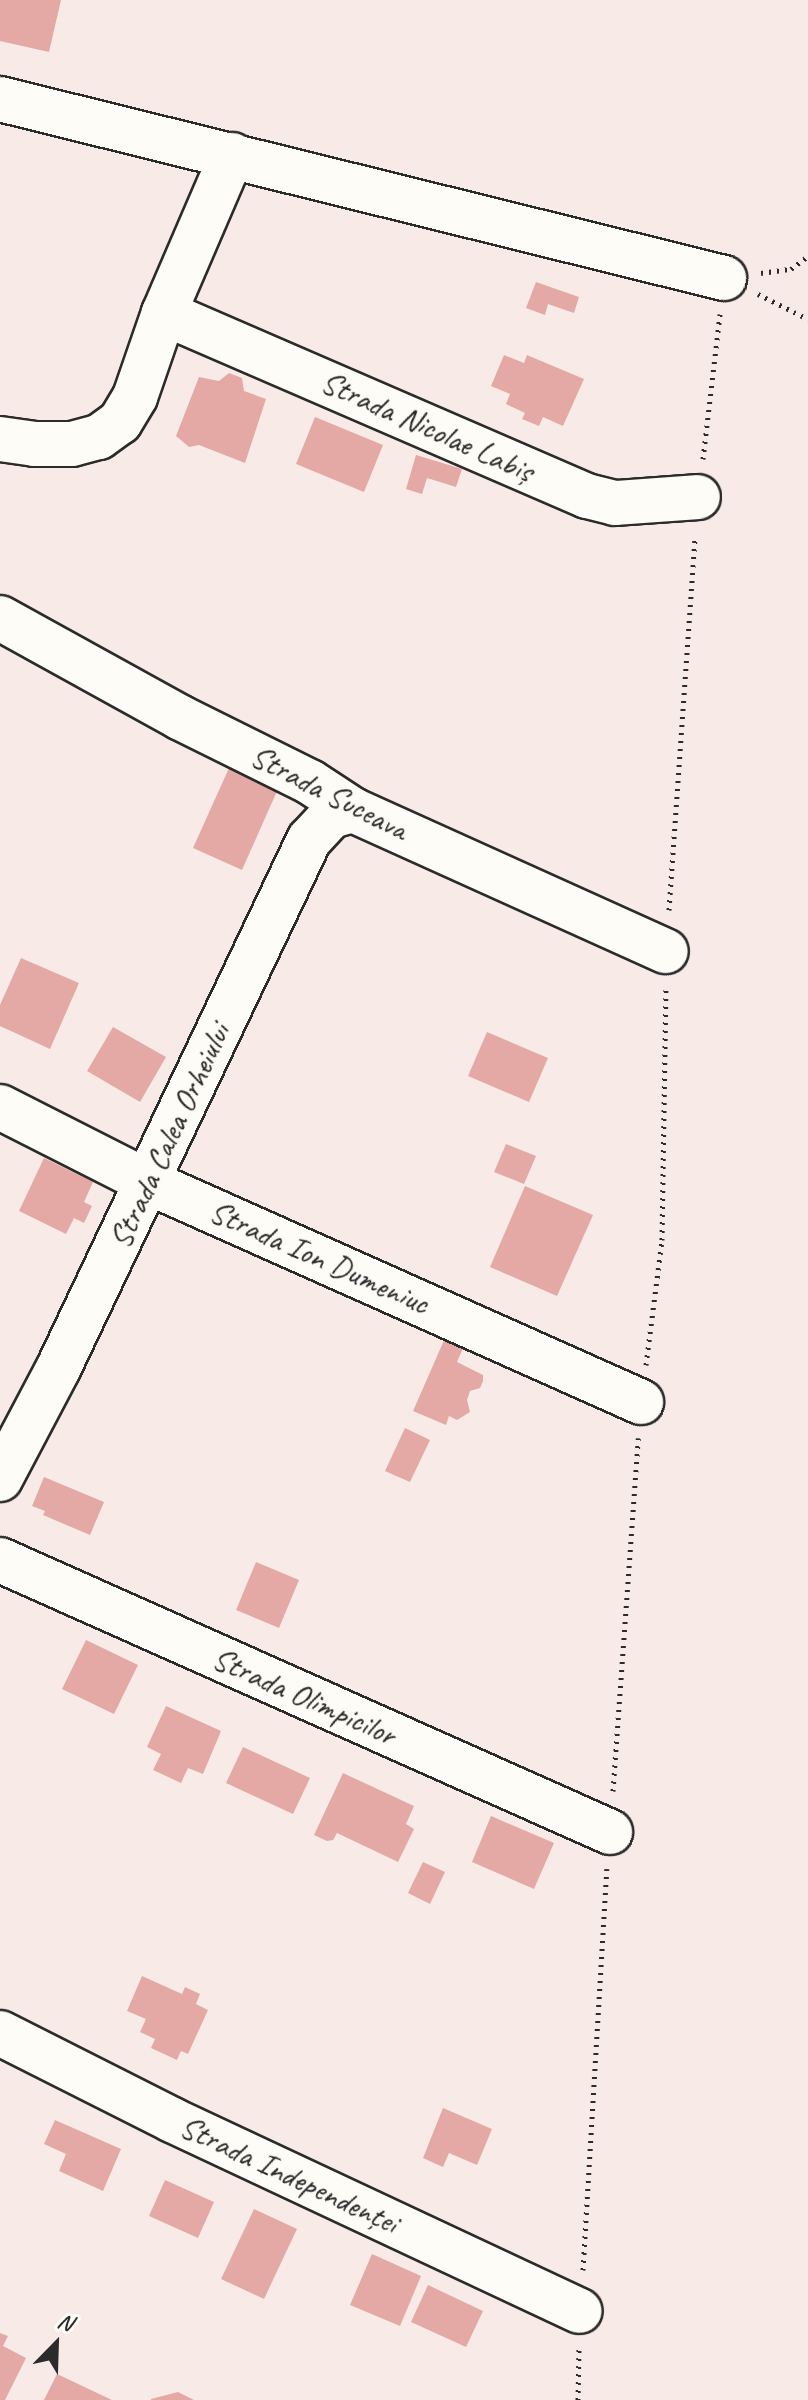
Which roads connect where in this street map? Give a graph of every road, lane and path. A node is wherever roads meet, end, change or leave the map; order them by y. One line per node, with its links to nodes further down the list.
1 (0, 99): 2 (street)
2 (232, 155): 4 (street); 5 (street)
3 (808, 256): 4 (path)
4 (724, 278): 6 (path); 8 (path)
5 (164, 313): 7 (street); 8 (street, Strada Nicolae Labiș)
6 (808, 319)
7 (0, 439)
8 (698, 497): 11 (path)
9 (0, 618): 10 (street, Strada Suceava)
10 (353, 810): 11 (street, Strada Suceava); 13 (street, Strada Calea Orheiului)
11 (666, 951): 14 (path)
12 (0, 1107): 13 (street, Strada Ion Dumeniuc)
13 (148, 1182): 14 (street, Strada Ion Dumeniuc); 15 (street, Strada Calea Orheiului)
14 (641, 1402): 17 (path)
15 (0, 1479)
16 (0, 1560): 17 (street, Strada Olimpicilor)
17 (610, 1832): 19 (path)
18 (0, 2033): 19 (street, Strada Independenței)
19 (580, 2311): 20 (path)
20 (578, 2400)

